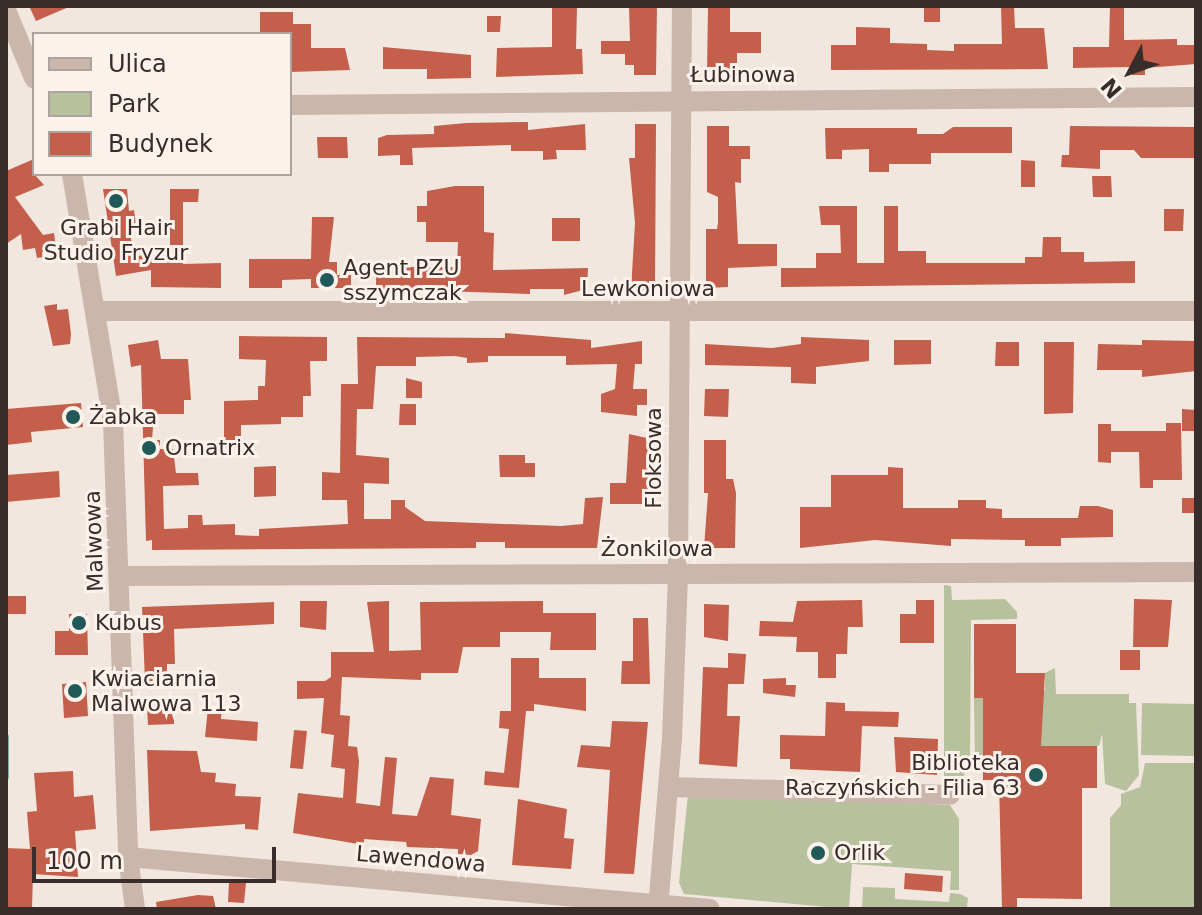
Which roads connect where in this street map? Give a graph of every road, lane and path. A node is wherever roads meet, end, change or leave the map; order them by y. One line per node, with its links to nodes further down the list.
1 (682, 6): 5 (street, Floksowa)
2 (6, 10): 3 (street)
3 (32, 73)
4 (1196, 97): 5 (street, Łubinowa)
5 (682, 99): 6 (street, Łubinowa); 10 (street, Floksowa)
6 (292, 105)
7 (72, 176): 8 (street, Malwowa)
8 (99, 311): 10 (street, Lewkoniowa); 13 (street, Malwowa)
9 (1196, 311): 10 (street, Lewkoniowa)
10 (678, 314): 11 (street, Floksowa)
11 (678, 572): 12 (street, Żonkilowa); 13 (street, Żonkilowa); 14 (street, Floksowa)
12 (1196, 572)
13 (119, 576): 16 (street, Malwowa)
14 (668, 787): 15 (street); 17 (street, Floksowa)
15 (950, 795)
16 (128, 857): 17 (street, Lawendowa); 18 (street, Malwowa)
17 (658, 906): 19 (street, Lawendowa)
18 (135, 909)
19 (710, 909)

